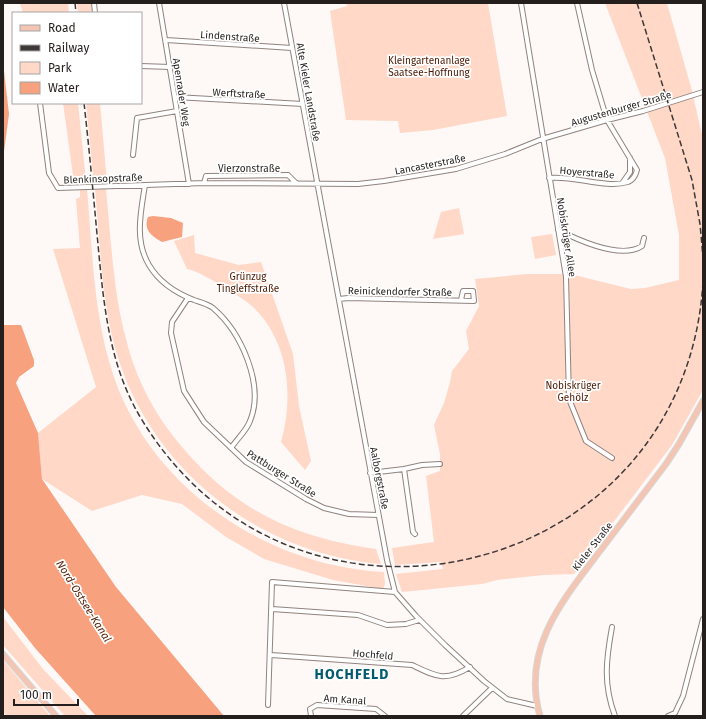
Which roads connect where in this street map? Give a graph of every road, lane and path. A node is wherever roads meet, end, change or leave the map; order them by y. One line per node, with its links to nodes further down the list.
1 (159, 3): 5 (street, Apenrader Weg)
2 (284, 3): 6 (street, Alte Kieler Landstraße)
3 (521, 3): 15 (street, Nobiskrüger Allee)
4 (577, 3): 14 (street, Hoyerstraße)
5 (166, 40): 6 (street, Lindenstraße); 8 (street, Apenrader Weg)
6 (292, 48): 12 (street, Alte Kieler Landstraße)
7 (142, 66): 8 (street)
8 (170, 67): 10 (street, Apenrader Weg)
9 (703, 92): 14 (street, Augustenburger Straße)
10 (175, 97): 12 (street, Werftstraße); 13 (street, Apenrader Weg)
11 (40, 104): 24 (street, Blenkinsopstraße)
12 (303, 104): 23 (street, Alte Kieler Landstraße)
13 (177, 111): 16 (street); 21 (street, Apenrader Weg)
14 (607, 120): 15 (street, Augustenburger Straße); 17 (street, Hoyerstraße)
15 (542, 139): 18 (street, Nobiskrüger Allee); 23 (street, Lancasterstraße)
16 (133, 156)
17 (630, 158): 19 (street, Hoyerstraße); 19 (street, Hoyerstraße)
18 (549, 178): 19 (street, Hoyerstraße); 25 (street, Nobiskrüger Allee)
19 (623, 182)
20 (296, 183): 22 (street, Vierzonstraße); 22 (street, Vierzonstraße); 23 (street, Vierzonstraße)
21 (189, 184): 22 (street, Vierzonstraße); 24 (street, Blenkinsopstraße)
22 (204, 184)
23 (317, 184): 28 (street, Aalborgstraße)
24 (145, 185): 27 (street)
25 (558, 230): 26 (street); 32 (street, Nobiskrüger Allee)
26 (644, 238)
27 (188, 298): 31 (street, Pattburger Straße); 31 (street)
28 (339, 299): 29 (street, Reinickendorfer Straße); 35 (street, Aalborgstraße)
29 (461, 300)
30 (703, 401): 48 (main road, Kieler Straße)
31 (230, 448): 36 (street, Pattburger Straße)
32 (612, 458)
33 (440, 464): 34 (street)
34 (404, 468): 35 (street); 37 (street)
35 (370, 473): 36 (street, Aalborgstraße)
36 (378, 515): 38 (street, Aalborgstraße)
37 (415, 534)
38 (395, 592): 39 (street); 41 (street, Aalborgstraße)
39 (272, 609): 41 (street); 44 (street)
40 (703, 617): 55 (street)
41 (419, 620): 45 (street, Aalborgstraße)
42 (612, 627): 54 (street)
43 (3, 654): 49 (main road)
44 (271, 655): 45 (street, Hochfeld); 47 (street)
45 (470, 667): 46 (street, Aalborgstraße)
46 (492, 688): 48 (street, Aalborgstraße); 52 (street)
47 (268, 705)
48 (537, 706): 53 (main road, Kieler Straße)
49 (56, 716)
50 (311, 716): 51 (street, Am Kanal)
51 (385, 716)
52 (463, 716)
53 (540, 716)
54 (615, 716)
55 (668, 716)

